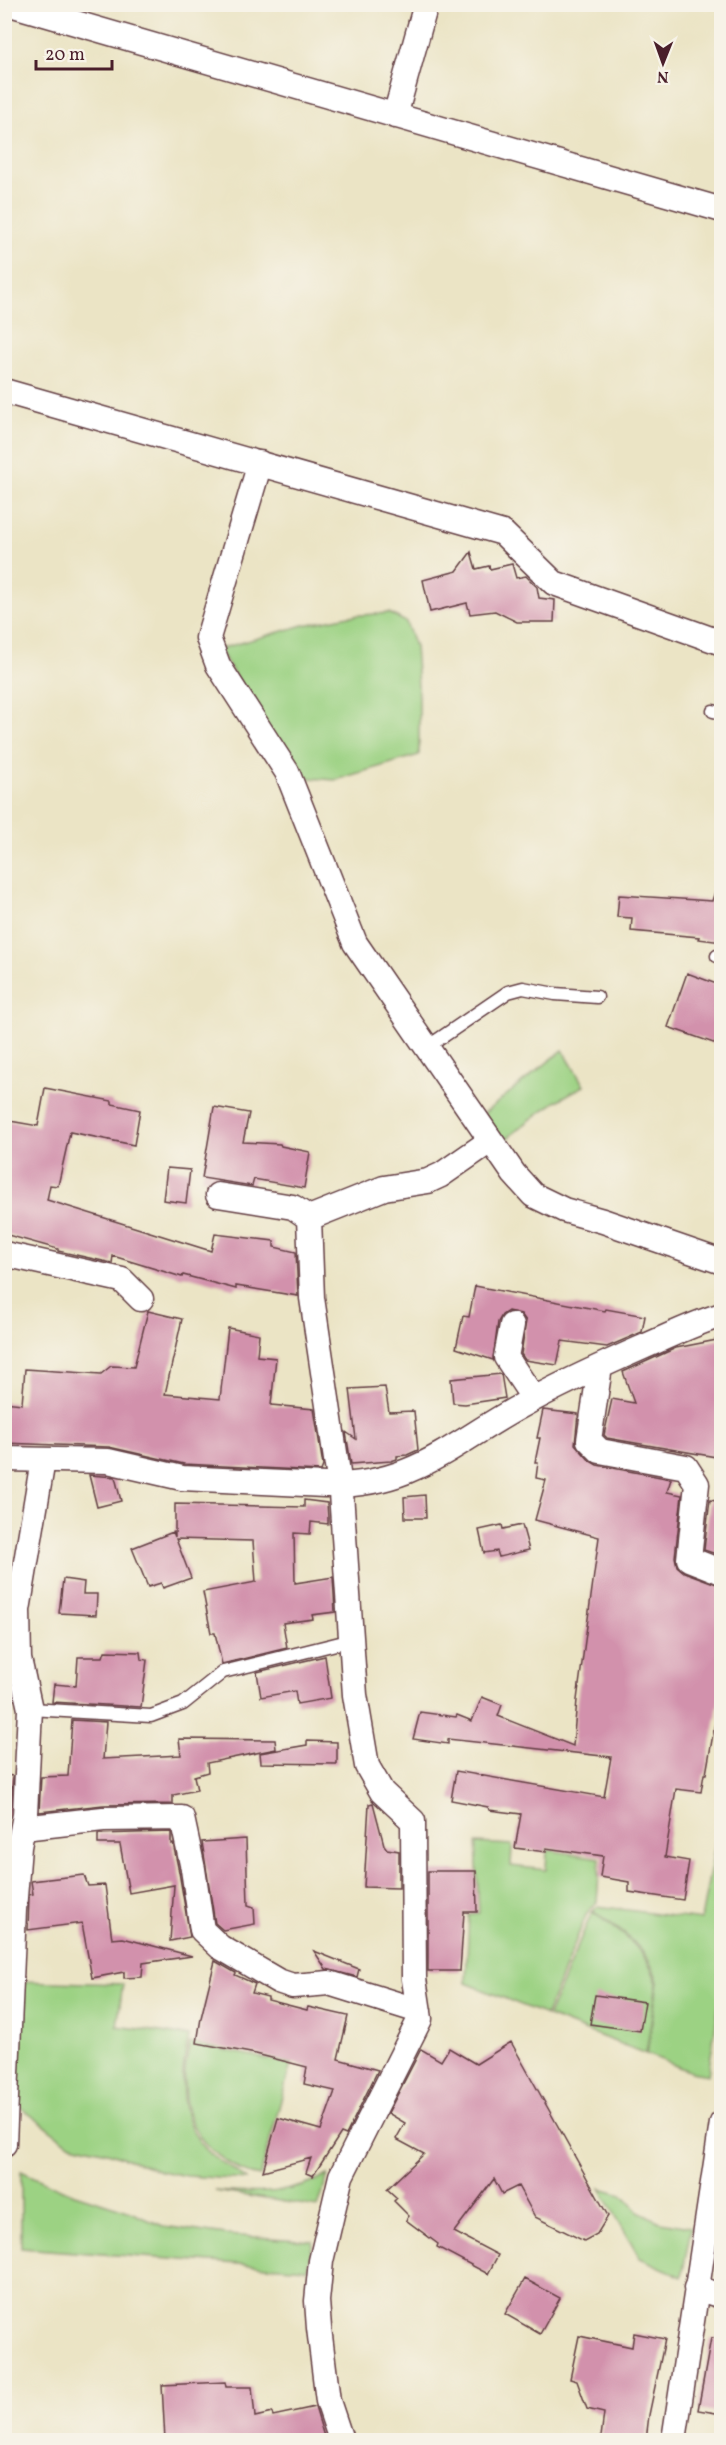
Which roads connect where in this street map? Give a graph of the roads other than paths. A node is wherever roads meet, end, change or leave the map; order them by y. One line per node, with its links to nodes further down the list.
1 (10, 4): 3 (street)
2 (426, 4): 3 (street)
3 (386, 113): 4 (street)
4 (722, 210)
5 (4, 392): 6 (street)
6 (260, 463): 7 (street); 9 (street)
7 (722, 643)
8 (597, 997): 9 (lane)
9 (426, 1048): 10 (street)
10 (490, 1141): 12 (street); 14 (street)
11 (218, 1195): 12 (street)
12 (309, 1218): 22 (street)
13 (4, 1254): 15 (street)
14 (722, 1262)
15 (141, 1299)
16 (722, 1315): 18 (street)
17 (512, 1325): 19 (street)
18 (600, 1367): 19 (street); 23 (street)
19 (534, 1399): 22 (street)
20 (4, 1460): 21 (street)
21 (43, 1460): 22 (street); 25 (street)
22 (340, 1485): 24 (street)
23 (722, 1572)
24 (352, 1640): 25 (lane); 27 (street)
25 (30, 1709): 26 (street)
26 (23, 1828): 27 (street); 29 (street)
27 (419, 2011): 32 (street)
28 (722, 2123): 30 (street)
29 (4, 2144)
30 (696, 2288): 31 (street); 33 (street)
31 (722, 2296)
32 (341, 2440)
33 (674, 2440)

